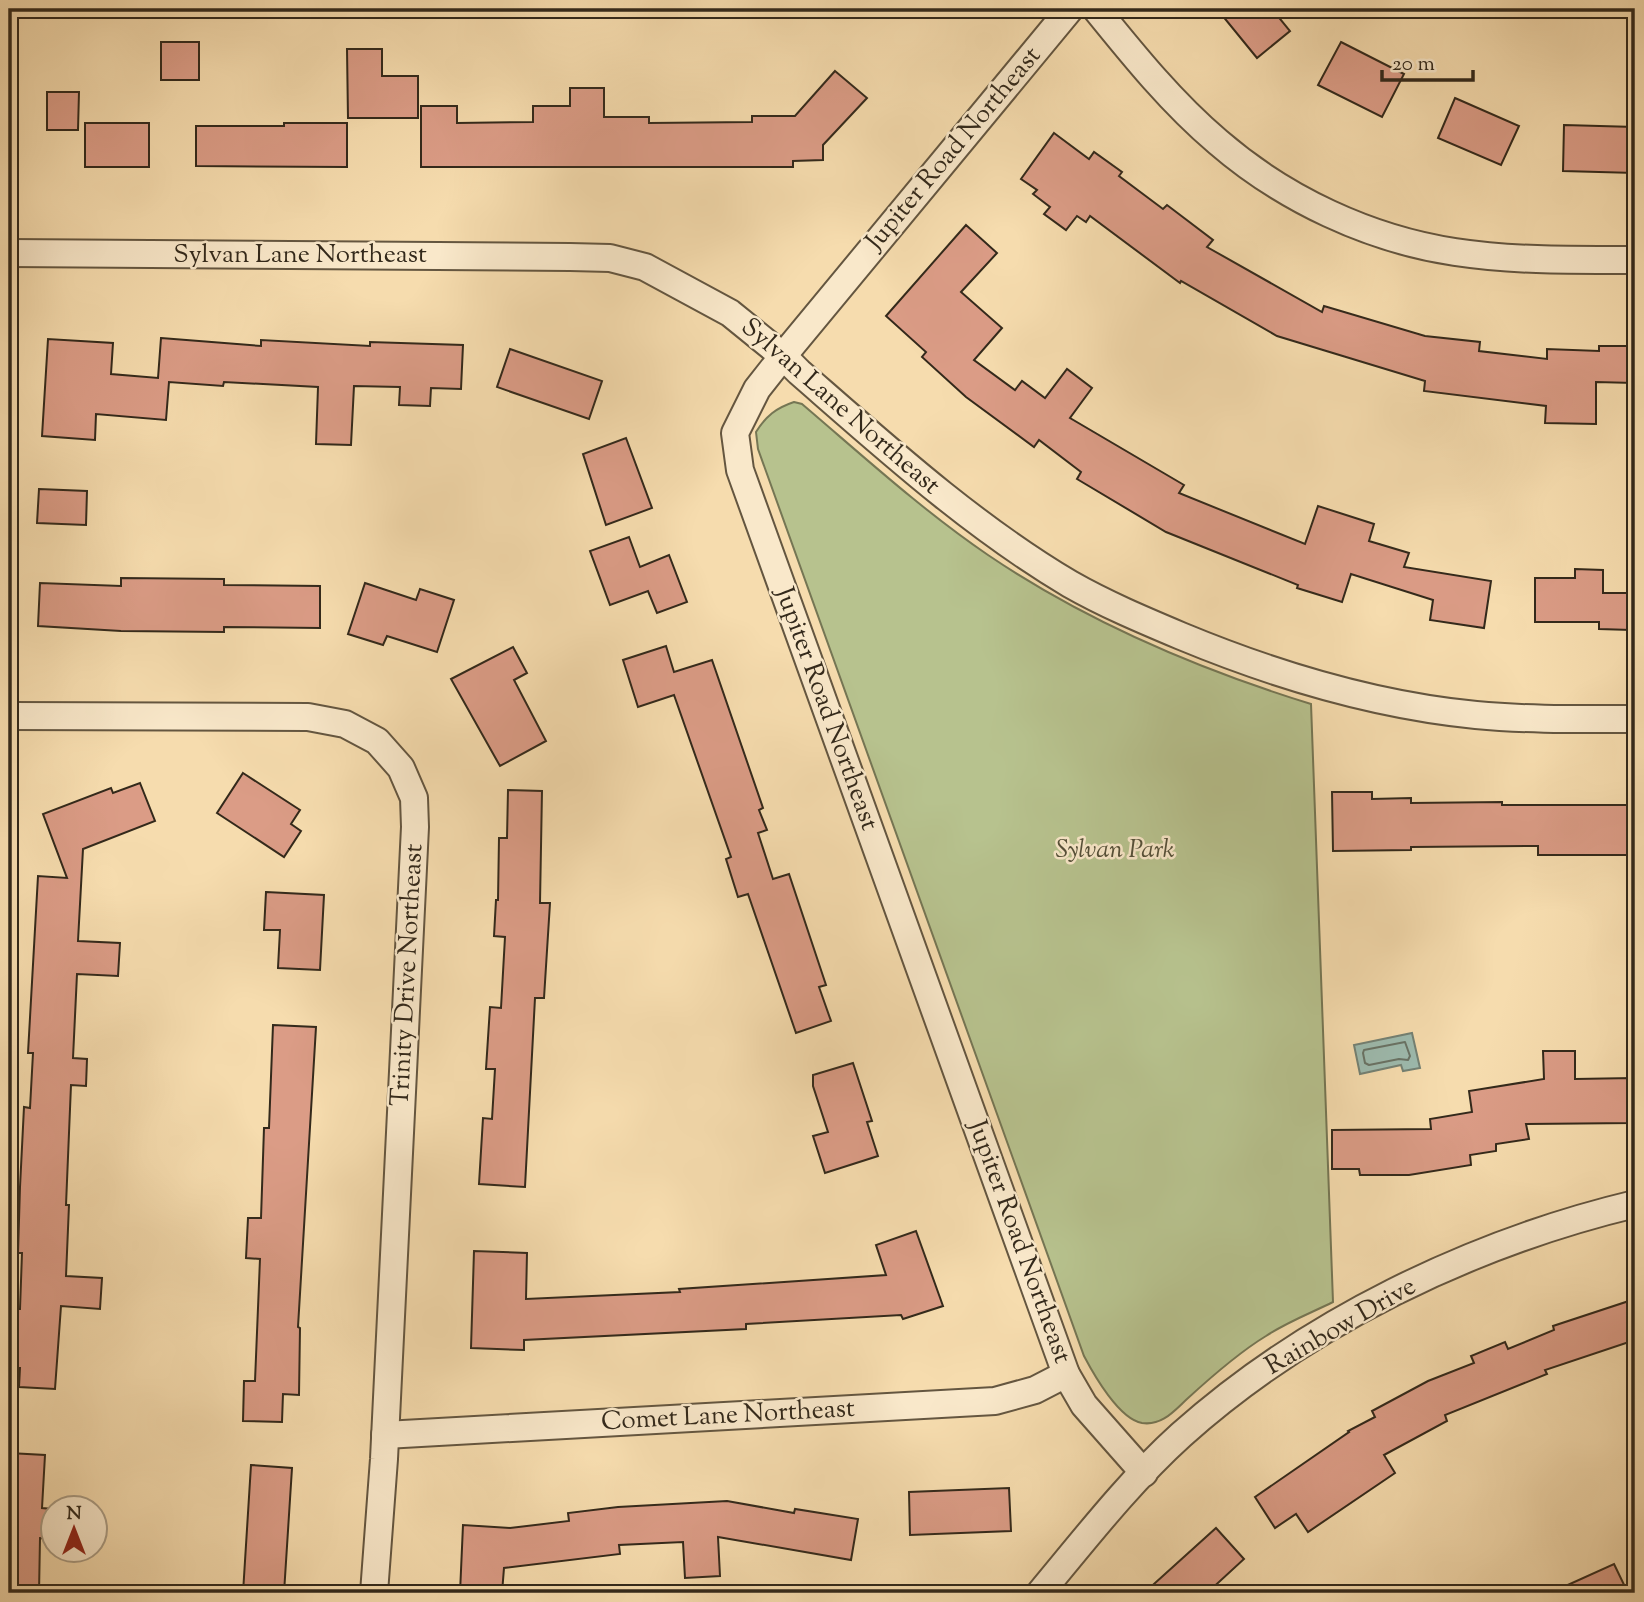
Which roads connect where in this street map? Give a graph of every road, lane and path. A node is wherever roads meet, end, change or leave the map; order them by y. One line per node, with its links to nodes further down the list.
1 (1070, 9): 5 (street, Jupiter Road Northeast)
2 (1096, 9): 4 (street)
3 (9, 253): 5 (street, Sylvan Lane Northeast)
4 (1635, 260)
5 (783, 356): 7 (street, Sylvan Lane Northeast); 9 (street, Jupiter Road Northeast)
6 (9, 716): 10 (street, Trinity Drive Northeast)
7 (1635, 719)
8 (1635, 1204): 11 (street, Rainbow Drive)
9 (1066, 1374): 10 (street, Comet Lane Northeast); 11 (street, Jupiter Road Northeast)
10 (385, 1435): 12 (street, Trinity Drive Northeast)
11 (1144, 1473): 13 (street, Rainbow Drive)
12 (374, 1593)
13 (1040, 1593)

